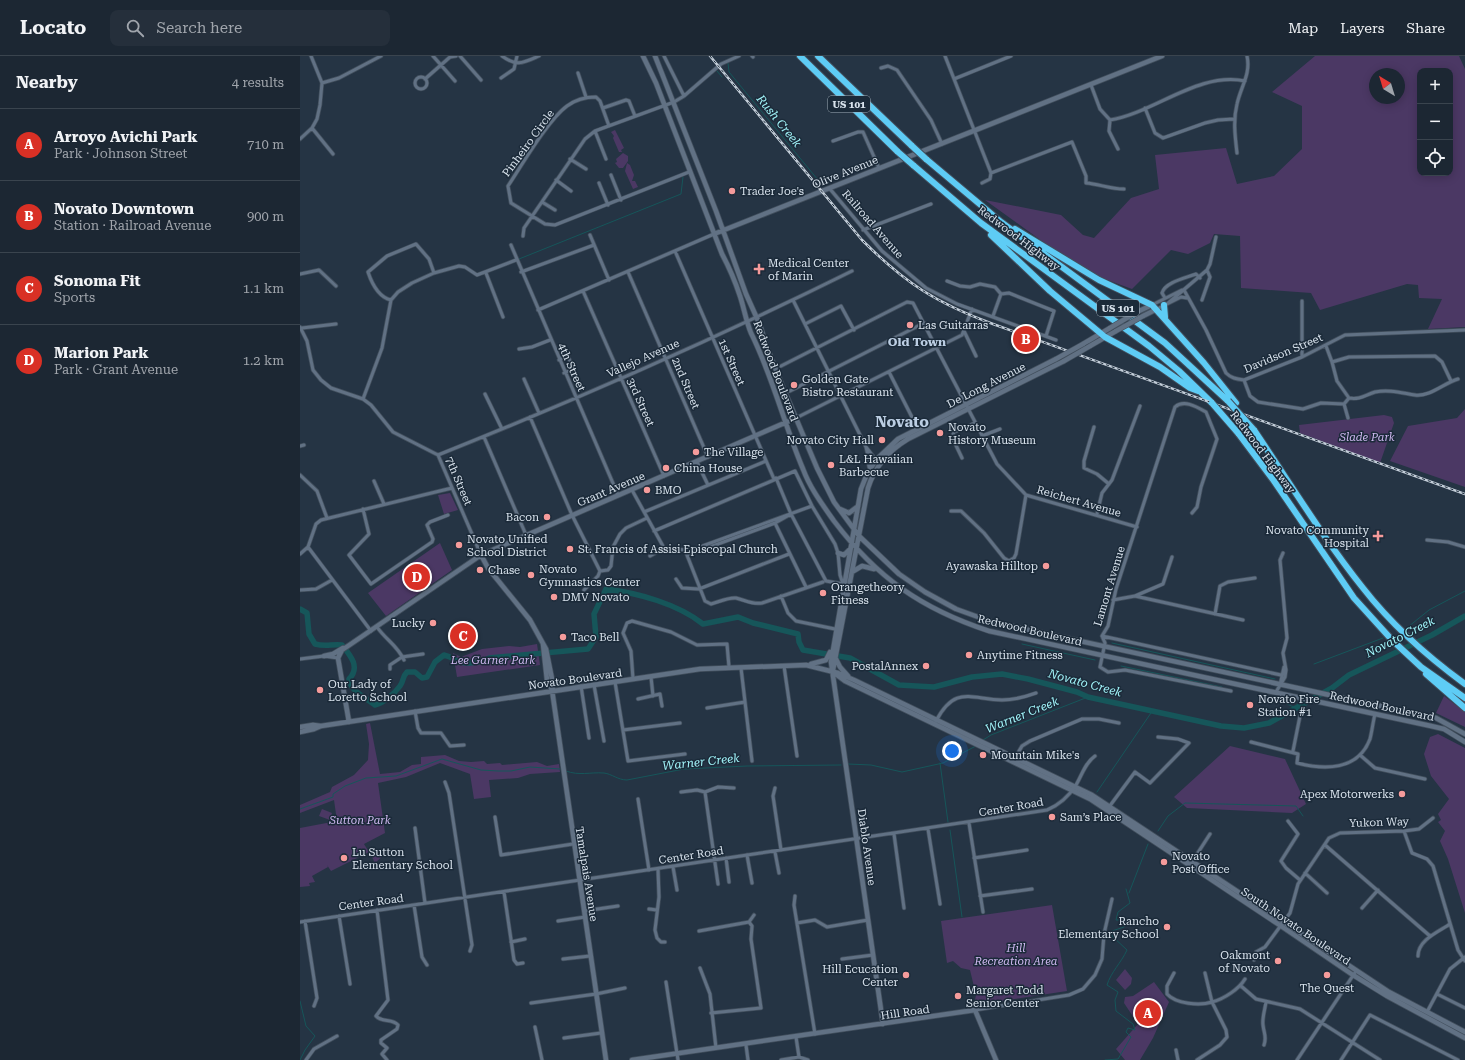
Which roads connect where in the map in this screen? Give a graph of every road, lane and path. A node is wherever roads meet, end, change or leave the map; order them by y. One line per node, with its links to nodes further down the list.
1 (311, 56): 29 (street)
2 (381, 56): 29 (street)
3 (432, 56): 20 (street)
4 (456, 56): 20 (street)
5 (460, 56): 26 (street)
6 (502, 56): 19 (street)
7 (517, 56): 19 (street)
8 (539, 56): 19 (street)
9 (643, 56): 34 (main road, Redwood Boulevard)
10 (655, 56): 33 (main road, Redwood Boulevard)
11 (664, 56): 31 (street)
12 (739, 56): 31 (street)
13 (800, 56): 70 (highway, Redwood Highway / US 101, bridge)
14 (818, 56): 69 (highway, Redwood Highway / US 101, bridge)
15 (945, 56): 25 (street)
16 (1011, 56): 25 (street)
17 (1162, 56): 30 (main road, Olive Avenue)
18 (1247, 56): 28 (street)
19 (516, 63): 23 (street)
20 (441, 65): 24 (street); 27 (street)
21 (881, 68): 46 (street)
22 (578, 73): 32 (street)
23 (501, 78)
24 (425, 79)
25 (954, 79): 43 (street)
26 (481, 80)
27 (455, 81)
28 (1245, 81): 36 (street); 38 (street)
29 (322, 83): 41 (street)
30 (1091, 85): 39 (street); 43 (main road, Olive Avenue)
31 (684, 96): 33 (street)
32 (586, 97): 35 (street); 68 (street, Pinheiro Circle)
33 (674, 102): 34 (street); 71 (main road, Redwood Boulevard)
34 (664, 105): 37 (street); 54 (main road, Redwood Boulevard)
35 (603, 108): 37 (street); 40 (street)
36 (1145, 108): 38 (street); 39 (street)
37 (635, 116): 40 (street)
38 (1234, 119): 48 (street)
39 (1110, 120): 47 (street)
40 (609, 126): 42 (street)
41 (312, 128): 44 (street); 49 (street)
42 (595, 131): 50 (street); 51 (street)
43 (975, 131): 46 (main road, Olive Avenue); 55 (street)
44 (300, 139)
45 (832, 141): 52 (street)
46 (942, 144): 52 (main road, Olive Avenue)
47 (1118, 148)
48 (1237, 153)
49 (333, 154)
50 (570, 159): 53 (street); 57 (street)
51 (606, 159)
52 (879, 168): 60 (main road, Olive Avenue)
53 (586, 169)
54 (689, 172): 63 (street, Pinheiro Circle); 73 (main road, Redwood Boulevard)
55 (991, 173): 59 (street); 61 (street)
56 (611, 175): 63 (street)
57 (556, 180): 62 (street); 64 (street)
58 (599, 183): 66 (street)
59 (982, 183)
60 (830, 188): 71 (main road, Olive Avenue); 72 (street, Railroad Avenue)
61 (1124, 189)
62 (571, 191)
63 (621, 200): 66 (street, Pinheiro Circle)
64 (542, 202): 67 (street); 68 (street)
65 (931, 204): 72 (street)
66 (608, 205): 68 (street, Pinheiro Circle)
67 (555, 210)
68 (532, 216): 75 (street)
69 (1001, 222): 102 (highway); 164 (highway, Redwood Highway / US 101, bridge)
70 (981, 223): 117 (highway); 145 (highway, Redwood Highway / US 101)
71 (724, 230): 73 (main road, Olive Avenue); 106 (main road, Redwood Boulevard)
72 (864, 230): 103 (street, Railroad Avenue)
73 (714, 234): 79 (street, Olive Avenue); 109 (main road, Redwood Boulevard)
74 (590, 235): 77 (street)
75 (523, 236)
76 (1216, 238): 81 (street)
77 (594, 245): 83 (street); 89 (street)
78 (511, 246): 80 (street, 4th Street)
79 (674, 251): 84 (street, Olive Avenue); 119 (street, 1st Street)
80 (516, 260): 83 (street, 4th Street); 86 (street)
81 (1207, 270): 88 (street, De Long Avenue); 99 (street)
82 (852, 271): 98 (street, Vallejo Avenue)
83 (521, 272): 104 (street, 4th Street)
84 (628, 272): 89 (street, Olive Avenue); 129 (street, 2nd Street)
85 (434, 273): 86 (street); 97 (street); 97 (street)
86 (486, 273): 107 (street)
87 (300, 274): 91 (street)
88 (1200, 278): 92 (street, De Long Avenue); 95 (street)
89 (609, 280): 93 (street, Olive Avenue)
90 (947, 281): 94 (street)
91 (336, 286)
92 (1184, 290): 95 (street, De Long Avenue); 96 (street, Davidson Street); 101 (street, De Long Avenue)
93 (583, 291): 104 (street, Olive Avenue); 138 (street, 3rd Street)
94 (1001, 294): 105 (street); 118 (street)
95 (1165, 298): 102 (street, De Long Avenue)
96 (1188, 299): 101 (street, De Long Avenue); 141 (street, Davidson Street)
97 (391, 300): 150 (street)
98 (793, 300): 106 (street, Vallejo Avenue); 112 (street)
99 (1202, 300)
100 (1302, 301): 128 (street)
101 (1166, 305): 102 (street, De Long Avenue); 108 (highway)
102 (1154, 307): 108 (highway); 117 (main road, De Long Avenue, bridge); 117 (main road, De Long Avenue, bridge)
103 (972, 309): 105 (street, Railroad Avenue); 116 (street)
104 (538, 310): 120 (street, 4th Street)
105 (993, 316): 118 (street, Railroad Avenue)
106 (757, 317): 109 (street, Vallejo Avenue); 156 (main road, Redwood Boulevard)
107 (503, 318)
108 (1165, 319): 164 (highway, bridge)
109 (748, 322): 119 (street, Vallejo Avenue); 158 (main road, Redwood Boulevard)
110 (924, 323): 114 (street, Reichert Avenue); 124 (street, Reichert Avenue); 134 (street)
111 (336, 324): 113 (street)
112 (805, 324): 114 (street); 123 (street)
113 (301, 327): 150 (street, 7th Street)
114 (854, 330): 123 (street)
115 (1465, 330): 122 (street, Davidson Street)
116 (964, 332): 124 (street, Grant Avenue); 127 (street)
117 (1103, 335): 137 (main road, De Long Avenue, bridge); 143 (main road, De Long Avenue, bridge); 145 (highway)
118 (1046, 336): 121 (street, Railroad Avenue)
119 (712, 338): 129 (street, Vallejo Avenue); 165 (street, 1st Street)
120 (550, 340): 125 (street); 131 (street, 4th Street)
121 (1056, 340)
122 (1326, 346): 128 (street, Davidson Street); 132 (street)
123 (818, 347): 133 (street); 134 (street)
124 (937, 348): 135 (street, Grant Avenue); 153 (street, Reichert Avenue)
125 (519, 349)
126 (1444, 355): 130 (street)
127 (976, 356)
128 (1302, 357): 141 (street, Davidson Street)
129 (666, 358): 138 (street, Vallejo Avenue); 173 (street, 2nd Street)
130 (1439, 358): 132 (street); 142 (street)
131 (559, 360): 136 (street, 4th Street); 136 (street)
132 (1332, 362): 149 (street)
133 (781, 366)
134 (829, 372): 144 (street); 147 (street)
135 (889, 372): 147 (street, Grant Avenue); 162 (street)
136 (564, 373): 148 (street, 4th Street)
137 (1032, 373): 143 (main road); 153 (main road, De Long Avenue)
138 (620, 378): 148 (street, Vallejo Avenue); 180 (street, 3rd Street)
139 (524, 379): 154 (street)
140 (1458, 379): 142 (street)
141 (1244, 380): 151 (street)
142 (1451, 381): 149 (street)
143 (1019, 385): 153 (main road, De Long Avenue)
144 (790, 391)
145 (1201, 392): 264 (highway, Redwood Highway / US 101, bridge)
146 (485, 394): 161 (street)
147 (840, 396): 156 (street, Grant Avenue); 170 (street)
148 (575, 397): 154 (street, Vallejo Avenue); 187 (street, 4th Street)
149 (1349, 398): 151 (street)
150 (363, 399): 171 (street, 7th Street)
151 (1344, 404): 157 (street)
152 (1140, 406): 183 (street)
153 (968, 407): 159 (street, Reichert Avenue); 162 (main road, De Long Avenue); 176 (main road, De Long Avenue)
154 (538, 414): 155 (street, Vallejo Avenue)
155 (530, 417): 161 (street, Vallejo Avenue); 200 (street)
156 (796, 418): 158 (main road, Grant Avenue); 192 (main road, Redwood Boulevard)
157 (1348, 418)
158 (786, 423): 165 (main road, Grant Avenue); 210 (main road, Redwood Boulevard)
159 (976, 423): 166 (street, Reichert Avenue); 174 (street)
160 (1094, 427): 183 (street)
161 (502, 429): 167 (street, Vallejo Avenue)
162 (918, 429): 176 (main road, De Long Avenue)
163 (1000, 429): 166 (street)
164 (1254, 430): 269 (highway, Redwood Highway / US 101)
165 (755, 436): 173 (main road, Grant Avenue); 175 (street, 1st Street)
166 (982, 436): 188 (street, Reichert Avenue)
167 (484, 437): 171 (street, Vallejo Avenue); 207 (street)
168 (304, 445): 169 (street)
169 (300, 446)
170 (866, 447): 172 (street); 176 (street)
171 (438, 455): 185 (street, 7th Street)
172 (868, 456): 176 (street); 178 (main road)
173 (708, 457): 177 (main road, Grant Avenue)
174 (962, 458)
175 (766, 461): 181 (street, 1st Street); 184 (street)
176 (878, 461): 178 (main road, De Long Avenue); 208 (main road, De Long Avenue)
177 (697, 462): 180 (main road, Grant Avenue); 184 (street)
178 (870, 469): 191 (main road, De Long Avenue)
179 (300, 475): 201 (street)
180 (664, 476): 186 (main road, Grant Avenue)
181 (775, 479): 190 (street); 197 (street, 1st Street); 205 (street)
182 (374, 481): 189 (street)
183 (1109, 484): 198 (street)
184 (708, 485): 195 (street)
185 (452, 488): 189 (street); 221 (street, 7th Street)
186 (632, 490): 187 (main road, Grant Avenue); 195 (street)
187 (618, 495): 200 (main road, Grant Avenue)
188 (1026, 495): 194 (street); 198 (street, Reichert Avenue)
189 (384, 504): 193 (street)
190 (812, 506): 197 (street); 216 (street)
191 (858, 506): 192 (main road); 206 (main road, De Long Avenue)
192 (837, 507): 206 (main road, Redwood Boulevard)
193 (363, 510): 199 (street); 201 (street)
194 (951, 511)
195 (644, 512): 202 (street)
196 (1192, 513): 204 (street, Lamont Avenue)
197 (791, 514): 203 (street); 219 (street); 232 (street, 1st Street)
198 (1097, 514): 204 (street, Reichert Avenue)
199 (448, 515)
200 (572, 515): 207 (main road, Grant Avenue); 224 (street)
201 (327, 518): 211 (street)
202 (647, 518): 205 (street); 224 (street)
203 (775, 523): 219 (street); 220 (street)
204 (1137, 527): 243 (street, Lamont Avenue)
205 (654, 530): 213 (street)
206 (854, 531): 208 (main road, Redwood Boulevard); 210 (main road, De Long Avenue)
207 (526, 535): 221 (main road, Grant Avenue)
208 (858, 536): 214 (main road, De Long Avenue); 228 (main road, Redwood Boulevard)
209 (1427, 540): 212 (street)
210 (852, 542): 214 (main road, Redwood Boulevard); 215 (main road, Diablo Avenue)
211 (308, 547): 218 (street); 231 (street)
212 (1465, 547)
213 (664, 548): 219 (street); 222 (street)
214 (856, 548): 225 (main road, Diablo Avenue); 226 (main road, Redwood Boulevard)
215 (850, 549): 216 (main road); 234 (main road, Diablo Avenue)
216 (838, 553): 227 (street)
217 (1283, 553): 267 (street)
218 (300, 554)
219 (687, 554): 238 (street)
220 (789, 554): 237 (street); 238 (street)
221 (481, 555): 247 (main road, Grant Avenue); 283 (main road, 7th Street)
222 (650, 556)
223 (1172, 557): 242 (street)
224 (600, 571): 240 (street)
225 (852, 572): 226 (main road); 235 (main road, Diablo Avenue)
226 (881, 573): 236 (main road, Redwood Boulevard)
227 (840, 575): 233 (street); 234 (street)
228 (905, 578): 236 (main road); 252 (main road, Redwood Boulevard)
229 (1255, 578): 244 (street)
230 (676, 579): 238 (street)
231 (332, 580): 239 (street); 250 (street)
232 (824, 581): 233 (street); 237 (street)
233 (832, 582): 234 (street)
234 (843, 584): 235 (main road); 245 (main road, Diablo Avenue)
235 (850, 585): 249 (main road, Diablo Avenue)
236 (898, 586): 257 (main road, Redwood Boulevard)
237 (806, 588): 241 (street)
238 (699, 589): 241 (street)
239 (300, 590)
240 (584, 590)
241 (781, 596): 248 (street)
242 (1135, 596): 243 (street); 244 (street)
243 (1113, 600): 251 (street, Lamont Avenue)
244 (1215, 614): 246 (street)
245 (837, 620): 248 (main road, Diablo Avenue); 249 (main road)
246 (1243, 620)
247 (377, 627): 250 (main road, Grant Avenue); 259 (street)
248 (836, 629): 253 (main road, Diablo Avenue)
249 (842, 630): 253 (main road, Diablo Avenue)
250 (370, 631): 254 (main road, Grant Avenue)
251 (1102, 636): 252 (street, Lamont Avenue); 271 (street)
252 (1104, 647): 257 (street, Lamont Avenue); 280 (main road, Redwood Boulevard)
253 (833, 648): 260 (main road, Diablo Avenue)
254 (343, 649): 256 (main road, Grant Avenue); 258 (main road)
255 (423, 654): 259 (street)
256 (324, 656): 258 (street); 261 (street)
257 (1103, 656): 284 (street); 285 (main road, Redwood Boulevard)
258 (338, 658): 298 (main road)
259 (403, 658): 268 (street)
260 (833, 658): 262 (main road); 270 (main road, Diablo Avenue); 275 (main road)
261 (300, 659)
262 (806, 665): 263 (main road, Novato Boulevard); 270 (main road, Novato Boulevard)
263 (784, 666): 266 (main road, Novato Boulevard); 316 (street)
264 (1421, 666): 289 (highway, Redwood Highway / US 101); 294 (highway)
265 (729, 667): 266 (main road, Novato Boulevard); 272 (main road, Novato Boulevard); 274 (street)
266 (741, 667): 290 (street)
267 (1284, 667): 271 (street); 280 (street)
268 (390, 669)
269 (1448, 671): 273 (highway); 278 (highway, Redwood Highway / US 101)
270 (833, 672): 275 (main road, South Novato Boulevard); 276 (main road, South Novato Boulevard); 282 (main road, Diablo Avenue)
271 (1282, 675): 280 (street)
272 (651, 678): 274 (main road, Novato Boulevard); 287 (street)
273 (1465, 678)
274 (633, 679): 277 (main road, Novato Boulevard)
275 (854, 680): 299 (main road, South Novato Boulevard)
276 (845, 681): 282 (main road); 299 (main road, South Novato Boulevard)
277 (615, 682): 279 (main road, Novato Boulevard); 304 (street)
278 (1465, 684)
279 (594, 685): 281 (main road, Novato Boulevard); 309 (street)
280 (1280, 685): 285 (street); 292 (main road, Redwood Boulevard)
281 (581, 686): 283 (main road, Novato Boulevard); 308 (street)
282 (835, 688): 338 (main road, Diablo Avenue)
283 (552, 690): 295 (main road, Novato Boulevard); 339 (main road, Tamalpais Avenue)
284 (1231, 691)
285 (1276, 692): 296 (main road, Redwood Boulevard)
286 (1036, 693): 299 (street)
287 (653, 696): 288 (street); 291 (street)
288 (638, 698)
289 (1465, 698)
290 (745, 702): 293 (street); 319 (street)
291 (662, 706)
292 (1377, 706): 296 (main road); 306 (main road, Redwood Boulevard)
293 (707, 708)
294 (1465, 708)
295 (416, 711): 298 (main road, Novato Boulevard); 312 (street)
296 (1375, 714): 311 (main road, Redwood Boulevard); 315 (street)
297 (1300, 716): 313 (street)
298 (349, 722): 302 (main road, Novato Boulevard)
299 (935, 722): 318 (main road, South Novato Boulevard)
300 (680, 723): 304 (street)
301 (1119, 723): 318 (street)
302 (321, 726): 303 (main road, Novato Boulevard); 305 (main road, Novato Boulevard)
303 (300, 727)
304 (623, 730): 314 (street)
305 (300, 732)
306 (1465, 734)
307 (1158, 737): 328 (street)
308 (589, 738)
309 (604, 741)
310 (1252, 742): 313 (street)
311 (1465, 742)
312 (464, 744)
313 (1293, 751): 315 (street)
314 (685, 754)
315 (1360, 755): 320 (street)
316 (797, 756)
317 (1095, 756): 324 (street, Center Road)
318 (1014, 759): 324 (main road, South Novato Boulevard)
319 (752, 761)
320 (1425, 779)
321 (445, 782): 366 (street)
322 (734, 788): 326 (street)
323 (775, 788): 341 (street)
324 (1074, 788): 328 (main road, South Novato Boulevard); 332 (street, Center Road)
325 (681, 792): 326 (street)
326 (705, 792): 347 (street)
327 (638, 799): 351 (street)
328 (1109, 808): 348 (main road, South Novato Boulevard)
329 (495, 817): 339 (street)
330 (1433, 818): 335 (street, Yukon Way)
331 (1288, 821): 355 (street)
332 (969, 823): 334 (street, Center Road); 346 (street)
333 (414, 828): 368 (street)
334 (928, 829): 336 (street, Center Road); 369 (street)
335 (1404, 831): 340 (street, Yukon Way); 389 (street)
336 (894, 834): 338 (street, Center Road); 372 (street)
337 (1210, 834): 348 (street)
338 (857, 839): 341 (street, Center Road); 382 (main road, Diablo Avenue)
339 (573, 844): 354 (main road, Tamalpais Avenue)
340 (1325, 845): 353 (street, Yukon Way); 361 (street)
341 (781, 850): 343 (street, Center Road)
342 (1027, 850): 346 (street)
343 (775, 852): 344 (street, Center Road); 352 (street)
344 (748, 855): 345 (street, Center Road); 358 (street)
345 (726, 858): 347 (street, Center Road); 356 (street)
346 (974, 858): 365 (street)
347 (714, 860): 349 (street, Center Road); 357 (street)
348 (1191, 863): 388 (main road, South Novato Boulevard)
349 (673, 867): 350 (street, Center Road); 360 (street)
350 (658, 869): 351 (street, Center Road); 376 (street)
351 (649, 870): 354 (street, Center Road)
352 (779, 873)
353 (1305, 873): 355 (street, Yukon Way); 363 (street)
354 (580, 880): 362 (street, Center Road); 377 (main road, Tamalpais Avenue)
355 (1300, 880): 388 (street, Yukon Way)
356 (729, 882)
357 (718, 884)
358 (752, 884)
359 (1032, 889): 365 (street)
360 (677, 890)
361 (1378, 890): 373 (street); 391 (street)
362 (504, 892): 366 (street, Center Road); 393 (street)
363 (1326, 893)
364 (795, 896): 387 (street)
365 (980, 896): 378 (street)
366 (465, 898): 368 (street, Center Road); 395 (street)
367 (1112, 899): 423 (street, Hill Road)
368 (425, 903): 370 (street, Center Road)
369 (940, 904)
370 (414, 905): 375 (street, Center Road); 404 (street)
371 (618, 906): 377 (street)
372 (904, 908)
373 (1362, 908)
374 (649, 909): 376 (street)
375 (377, 910): 380 (street, Center Road); 444 (street)
376 (657, 910): 394 (street)
377 (584, 911): 381 (main road, Tamalpais Avenue)
378 (983, 912)
379 (754, 915): 386 (street)
380 (339, 916): 383 (street, Center Road); 411 (street)
381 (585, 917): 384 (street); 397 (main road, Tamalpais Avenue)
382 (868, 920): 387 (street); 396 (main road, Diablo Avenue)
383 (306, 921): 385 (street, Center Road); 421 (street)
384 (558, 921)
385 (300, 922)
386 (749, 922): 390 (street); 424 (street)
387 (797, 923): 431 (street)
388 (1282, 924): 402 (street, Yukon Way); 408 (main road, South Novato Boulevard)
389 (1450, 924): 391 (street); 401 (street)
390 (699, 931)
391 (1430, 936): 398 (street)
392 (525, 939): 393 (street)
393 (512, 942): 403 (street)
394 (665, 942)
395 (470, 952)
396 (873, 955): 400 (street); 427 (main road, Diablo Avenue)
397 (590, 956): 399 (street); 416 (main road, Tamalpais Avenue)
398 (1418, 956)
399 (563, 959)
400 (842, 959)
401 (1464, 959): 417 (street)
402 (1254, 960)
403 (523, 963)
404 (427, 966)
405 (700, 968): 424 (street)
406 (1174, 973): 418 (street)
407 (1205, 973): 418 (street)
408 (1354, 973): 415 (street); 425 (main road, South Novato Boulevard)
409 (1245, 979): 412 (street)
410 (666, 982): 441 (street)
411 (350, 984)
412 (1240, 986): 418 (street); 419 (street)
413 (1330, 986): 415 (street)
414 (625, 988): 416 (street)
415 (1341, 993): 426 (street)
416 (596, 994): 420 (street); 430 (main road, Tamalpais Avenue)
417 (1437, 994): 422 (street); 425 (street)
418 (1212, 1002): 454 (street)
419 (1266, 1002): 426 (street); 438 (street)
420 (531, 1003)
421 (314, 1006)
422 (1465, 1008)
423 (975, 1010): 427 (main road, Hill Road); 452 (main road)
424 (711, 1013): 439 (street)
425 (1426, 1015): 429 (main road, South Novato Boulevard); 435 (main road, South Novato Boulevard)
426 (1321, 1023): 436 (street); 455 (street)
427 (883, 1024): 431 (main road, Hill Road)
428 (535, 1027): 445 (street)
429 (1465, 1032)
430 (601, 1033): 434 (street); 446 (main road, Tamalpais Avenue)
431 (815, 1034): 433 (main road, Hill Road)
432 (337, 1036): 443 (street)
433 (796, 1037): 437 (main road, Hill Road); 442 (street)
434 (564, 1038)
435 (1465, 1038)
436 (1351, 1043): 456 (street); 457 (street); 458 (street)
437 (746, 1045): 439 (main road, Hill Road); 449 (street)
438 (1264, 1045)
439 (716, 1048): 441 (main road, Hill Road)
440 (1176, 1050): 453 (street)
441 (677, 1054): 447 (main road, Hill Road); 448 (street)
442 (800, 1057): 450 (street); 451 (street)
443 (306, 1060)
444 (387, 1060)
445 (542, 1060)
446 (606, 1060)
447 (632, 1060)
448 (678, 1060)
449 (748, 1060)
450 (781, 1060)
451 (808, 1060)
452 (996, 1060)
453 (1178, 1060)
454 (1197, 1060)
455 (1297, 1060)
456 (1340, 1060)
457 (1380, 1060)
458 (1458, 1060)

